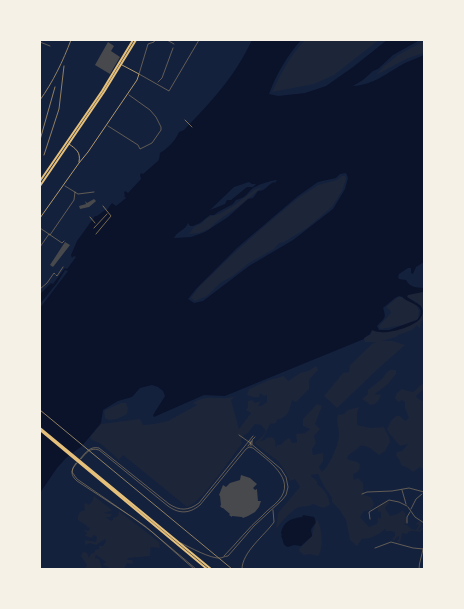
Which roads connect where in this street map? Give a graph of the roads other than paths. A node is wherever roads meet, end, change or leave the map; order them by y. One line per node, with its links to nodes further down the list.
1 (135, 40): 9 (main road); 16 (main road)
2 (155, 40): 10 (street)
3 (168, 40): 6 (street)
4 (199, 40): 11 (street)
5 (40, 42): 7 (street)
6 (174, 44)
7 (50, 46)
8 (173, 48): 11 (street)
9 (121, 65): 10 (street); 14 (main road)
10 (139, 74): 11 (street); 12 (street)
11 (156, 83)
12 (127, 94): 13 (street); 13 (street)
13 (107, 125): 15 (street)
14 (69, 144): 15 (street); 18 (main road)
15 (78, 163): 17 (street)
16 (40, 181)
17 (63, 185): 19 (street); 21 (street)
18 (40, 186)
19 (75, 192): 20 (street); 23 (street)
20 (94, 192)
21 (40, 218)
22 (40, 228): 23 (street)
23 (49, 234): 24 (street); 25 (street)
24 (64, 241)
25 (40, 247)
26 (63, 267): 27 (street)
27 (40, 289)
28 (40, 429): 37 (main road)
29 (240, 435): 31 (street)
30 (254, 436): 32 (street)
31 (246, 440): 32 (street); 33 (street); 34 (street)
32 (252, 440): 33 (street); 33 (street)
33 (250, 444): 34 (street); 35 (street); 36 (street)
34 (246, 447): 35 (street); 53 (street)
35 (253, 448): 36 (street)
36 (261, 454): 41 (street)
37 (83, 465): 50 (main road); 54 (main road)
38 (401, 489): 39 (street); 40 (street); 42 (street)
39 (424, 493): 44 (street)
40 (362, 494)
41 (278, 503): 43 (street); 45 (street)
42 (407, 506): 44 (street); 47 (street)
43 (273, 508): 45 (street); 46 (street)
44 (411, 510): 48 (street); 49 (street)
45 (268, 511): 46 (street); 50 (street)
46 (273, 514): 56 (street)
47 (370, 520)
48 (407, 523)
49 (424, 523)
50 (175, 540): 55 (main road)
51 (375, 548): 52 (street)
52 (424, 549): 57 (street)
53 (195, 569)
54 (207, 569)
55 (211, 569)
56 (242, 569)
57 (419, 569)

